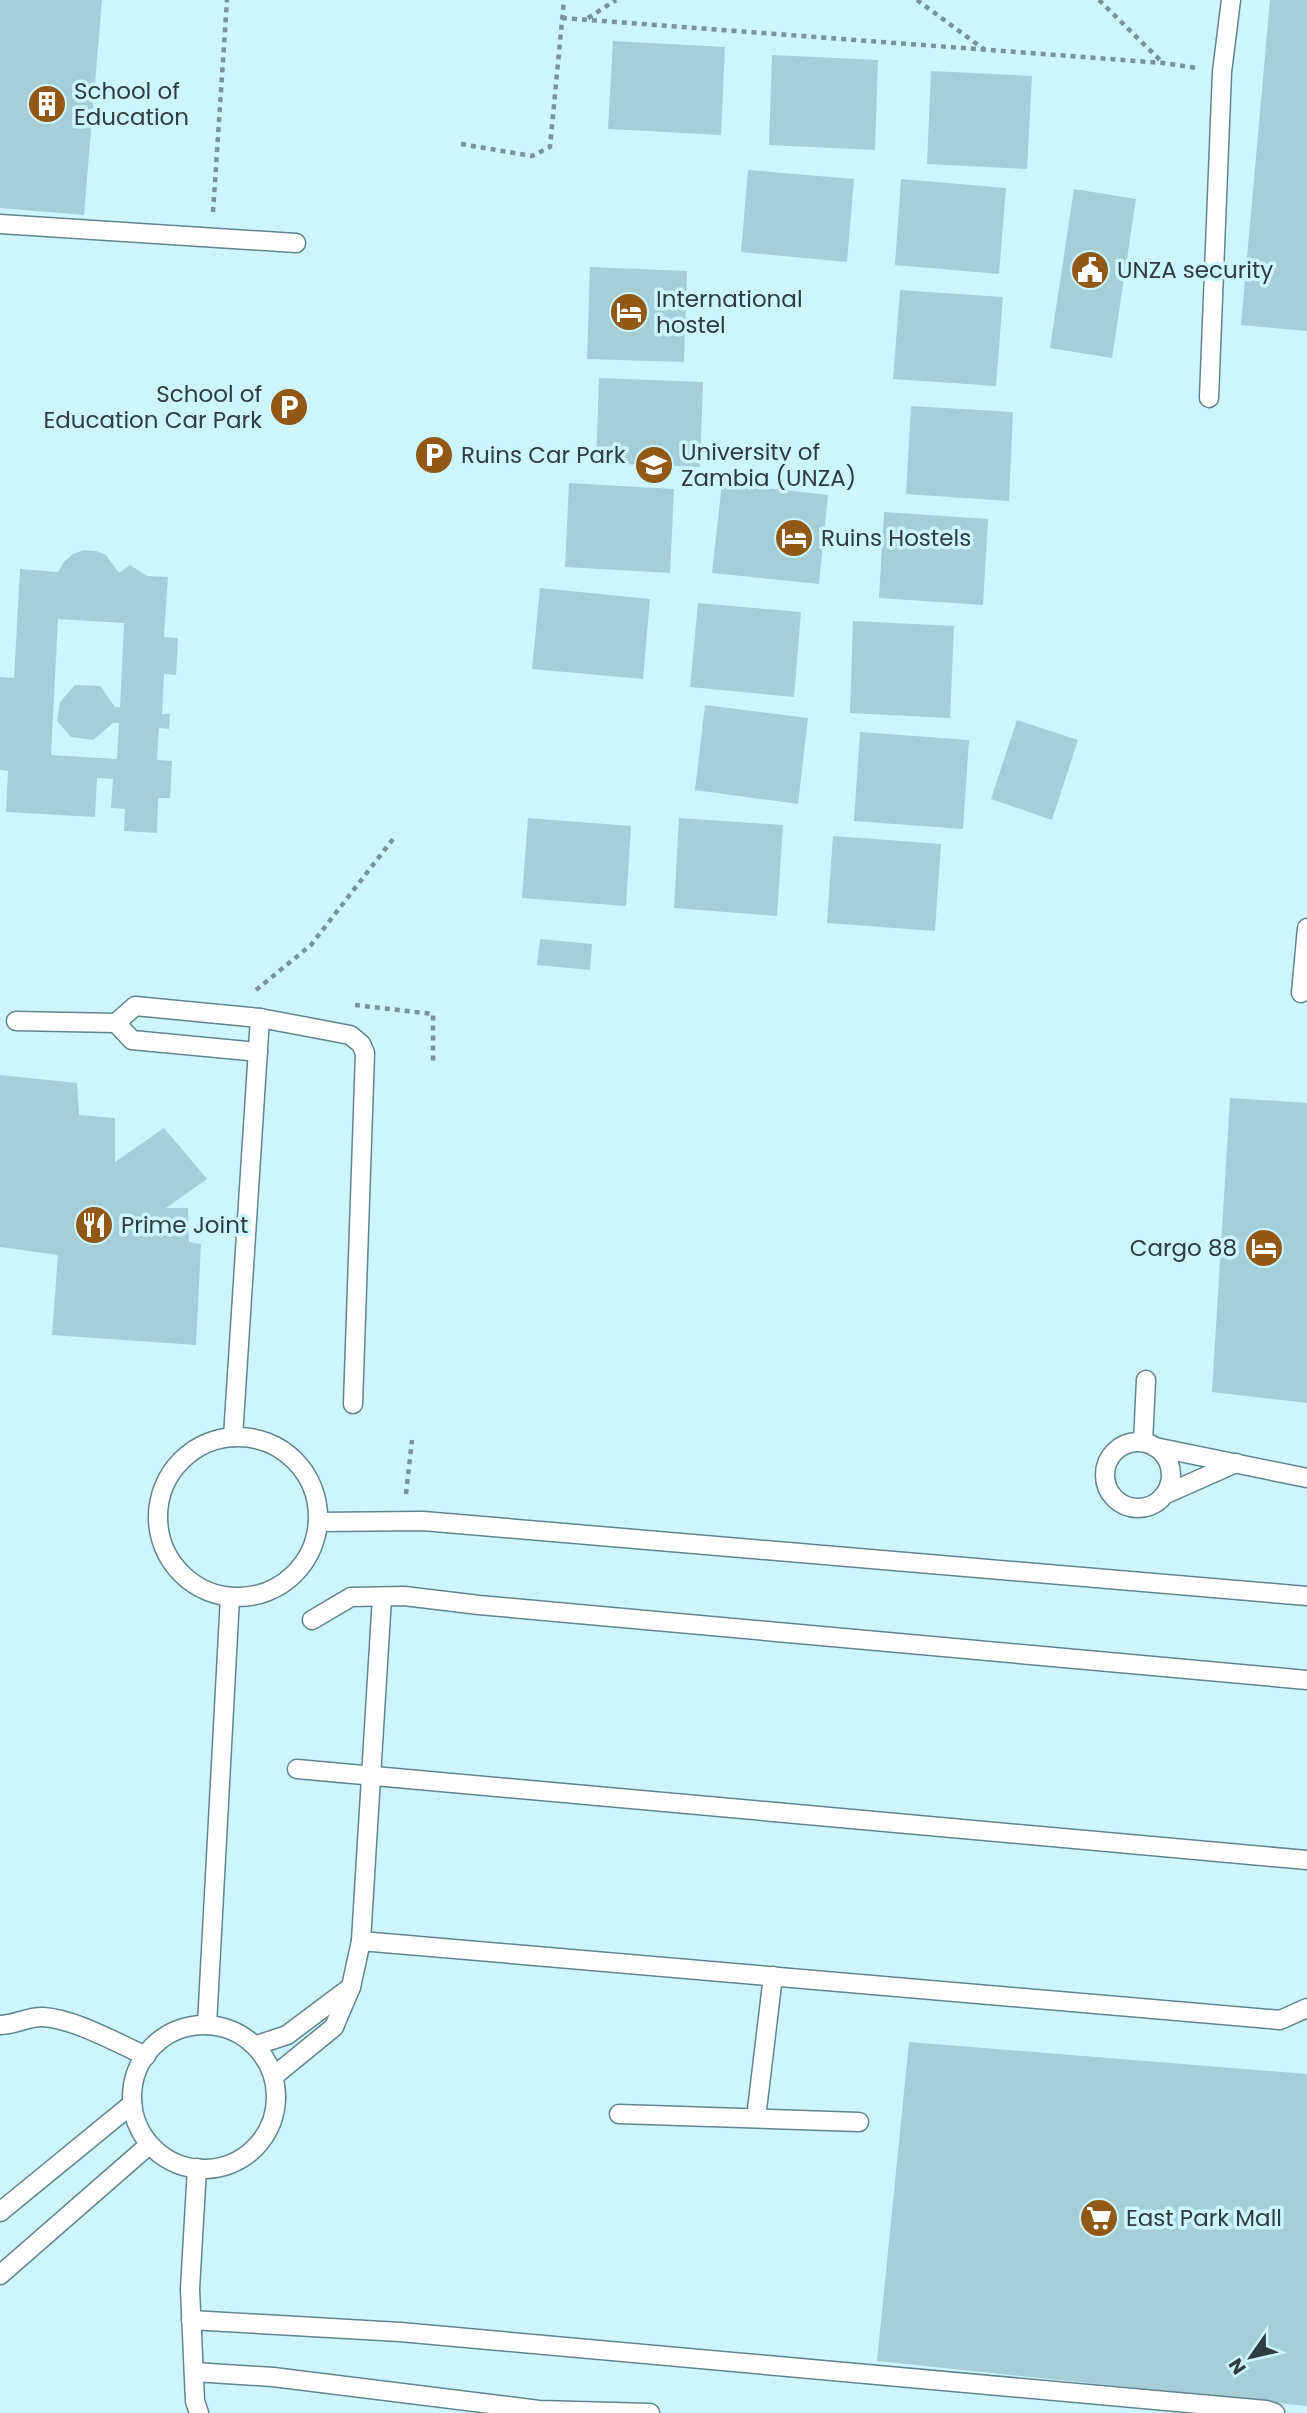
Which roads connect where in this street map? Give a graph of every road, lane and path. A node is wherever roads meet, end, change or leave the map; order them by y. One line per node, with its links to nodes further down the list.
1 (227, 0): 14 (path)
2 (564, 0): 7 (path)
3 (617, 0): 8 (path)
4 (917, 0): 9 (path)
5 (1099, 0): 10 (path)
6 (1231, 0): 11 (lane)
7 (562, 18): 8 (path); 12 (path)
8 (588, 18): 9 (path)
9 (986, 51): 10 (path)
10 (1163, 63): 11 (path)
11 (1222, 72): 16 (lane)
12 (461, 144)
13 (0, 224): 14 (lane)
14 (211, 237): 15 (lane)
15 (296, 243)
16 (1209, 398)
17 (393, 839): 19 (path)
18 (1307, 928): 20 (lane)
19 (253, 992)
20 (1301, 993)
21 (260, 1018): 23 (lane); 24 (lane); 26 (lane)
22 (16, 1021): 23 (lane)
23 (116, 1023): 24 (lane)
24 (258, 1052): 27 (lane)
25 (1146, 1380): 29 (lane)
26 (354, 1404)
27 (233, 1437): 34 (lane); 36 (lane)
28 (412, 1440): 33 (path)
29 (1149, 1444): 30 (lane); 32 (lane); 32 (lane)
30 (1236, 1463): 31 (lane); 32 (lane)
31 (1307, 1478)
32 (1166, 1494)
33 (414, 1496)
34 (318, 1522): 35 (lane); 36 (lane)
35 (1307, 1596)
36 (230, 1597): 48 (lane)
37 (382, 1597): 38 (lane); 39 (lane); 41 (lane)
38 (312, 1620)
39 (1307, 1680)
40 (296, 1769): 41 (lane)
41 (370, 1776): 42 (lane); 43 (lane)
42 (1307, 1860)
43 (360, 1941): 44 (lane); 45 (lane)
44 (773, 1976): 46 (lane); 54 (lane)
45 (351, 1987): 49 (lane); 51 (lane)
46 (1307, 2008)
47 (0, 2025): 50 (lane)
48 (207, 2025): 49 (lane); 50 (lane)
49 (257, 2045): 51 (lane)
50 (146, 2056): 52 (lane)
51 (274, 2076): 57 (lane)
52 (132, 2104): 56 (lane); 58 (lane)
53 (619, 2114): 54 (lane)
54 (756, 2118): 55 (lane)
55 (859, 2122)
56 (149, 2145): 57 (lane); 59 (lane)
57 (197, 2168): 60 (lane)
58 (0, 2212)
59 (0, 2275)
60 (191, 2320): 61 (lane); 64 (lane)
61 (194, 2372): 62 (lane); 63 (lane)
62 (199, 2413)
63 (650, 2413)
64 (1275, 2413)

